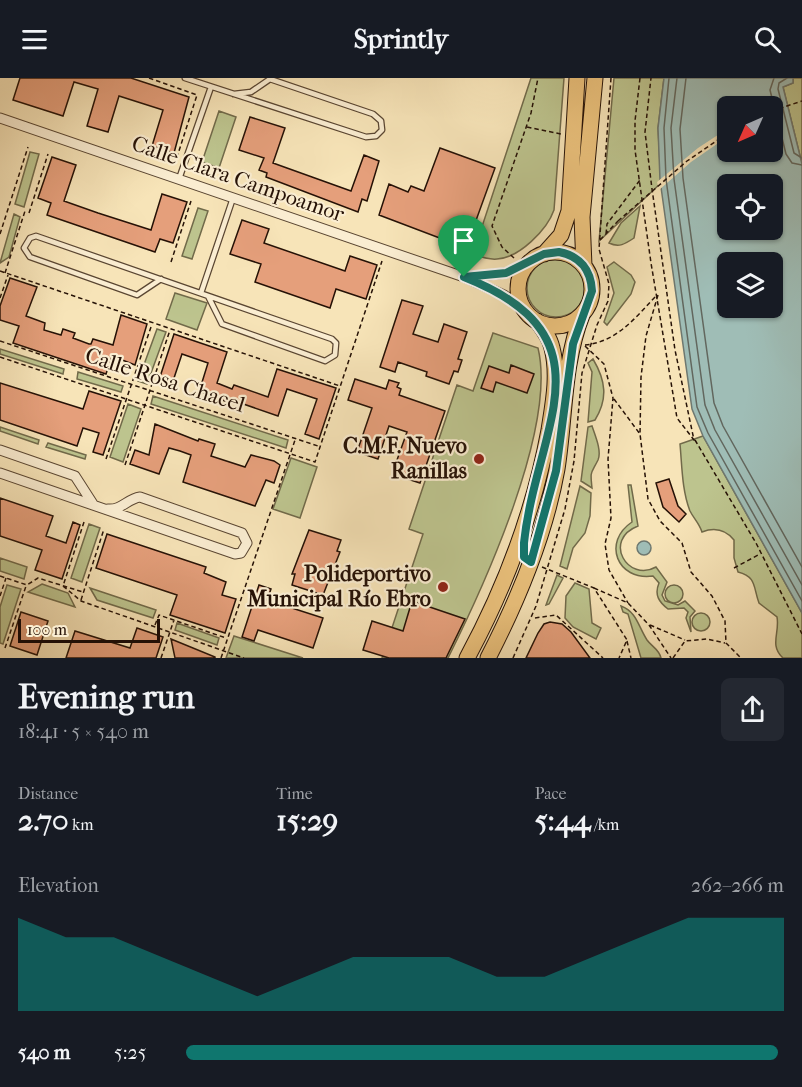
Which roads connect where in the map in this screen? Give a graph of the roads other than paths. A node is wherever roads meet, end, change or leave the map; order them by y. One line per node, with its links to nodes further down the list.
1 (184, 78): 5 (lane)
2 (201, 78): 5 (lane)
3 (577, 78): 12 (main road)
4 (595, 78): 14 (main road)
5 (209, 86): 7 (lane); 10 (lane)
6 (257, 88): 7 (lane); 8 (lane); 8 (lane)
7 (234, 94): 8 (lane)
8 (262, 103)
9 (0, 118): 10 (street, Calle Clara Campoamor)
10 (179, 179): 11 (street, Calle Clara Campoamor)
11 (232, 198): 16 (street, Calle Clara Campoamor); 19 (lane)
12 (544, 254): 13 (main road); 14 (main road)
13 (529, 263): 16 (street, Calle Clara Campoamor); 22 (main road)
14 (584, 266): 24 (main road)
15 (142, 273): 17 (lane); 18 (lane); 18 (lane)
16 (464, 277): 22 (street, Calle Clara Campoamor)
17 (161, 279): 18 (lane); 19 (lane)
18 (147, 289)
19 (201, 293): 20 (lane)
20 (208, 296): 21 (lane); 23 (lane)
21 (230, 303): 23 (lane); 23 (lane)
22 (525, 309): 25 (main road)
23 (216, 314)
24 (582, 315): 25 (main road); 35 (main road)
25 (537, 321): 34 (main road)
26 (0, 450): 28 (street)
27 (0, 473): 29 (street)
28 (81, 486): 29 (street); 31 (street)
29 (70, 497): 31 (street)
30 (128, 501): 32 (street); 33 (street); 33 (street)
31 (93, 504): 32 (street)
32 (108, 509): 33 (street)
33 (132, 518)
34 (526, 525): 35 (lane); 36 (main road)
35 (527, 558): 37 (main road)
36 (467, 658)
37 (488, 658)

